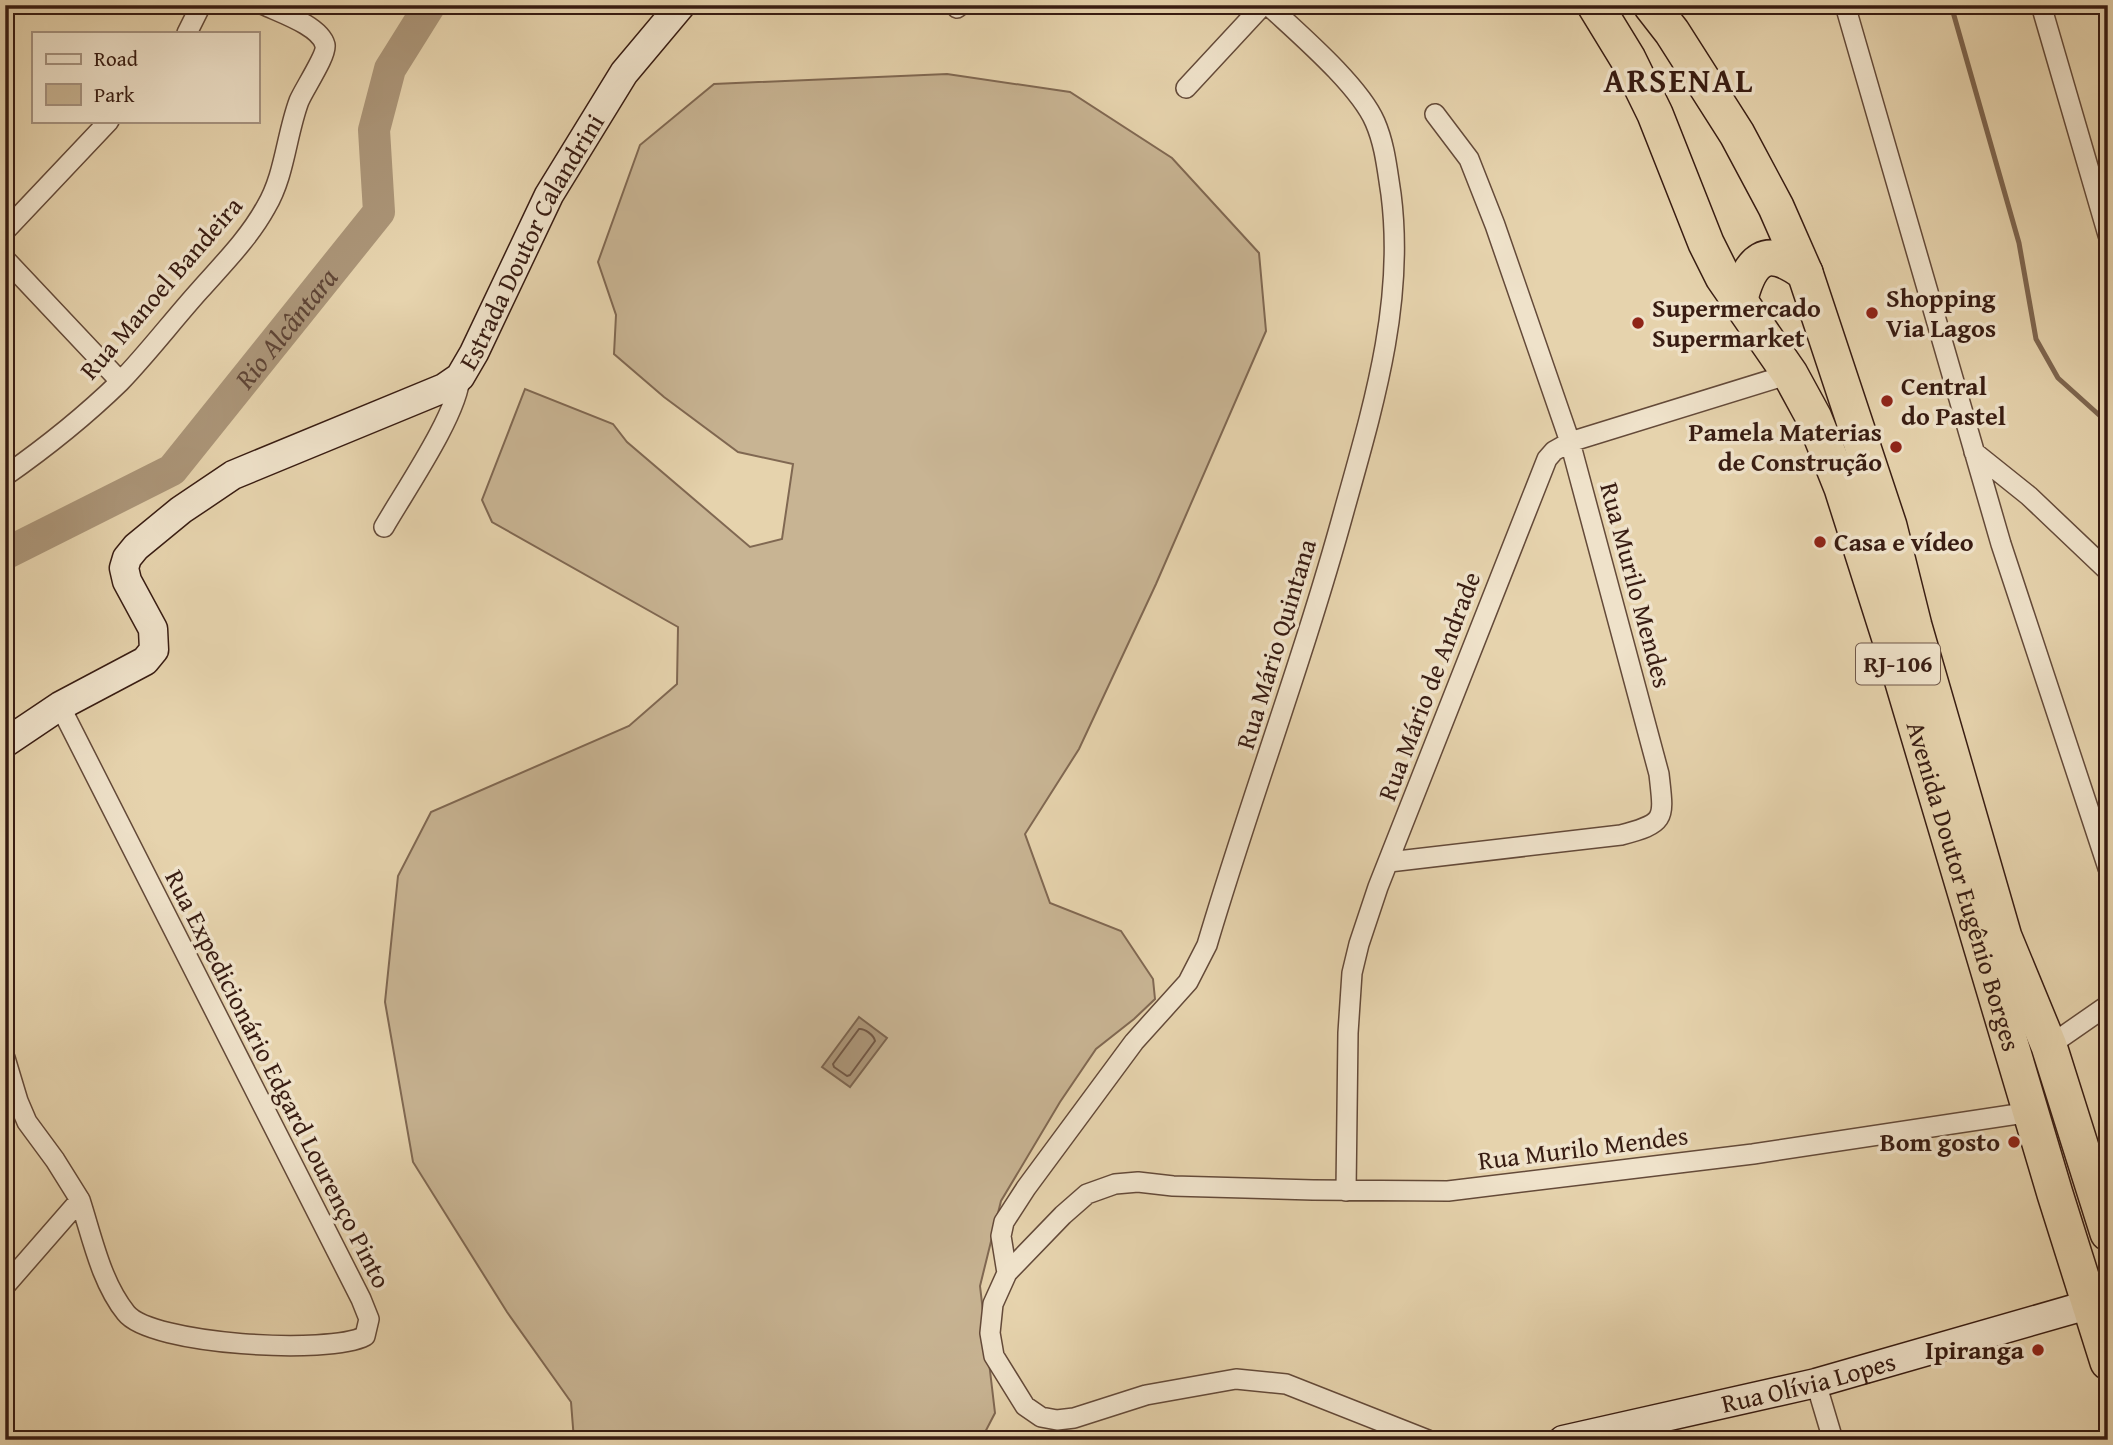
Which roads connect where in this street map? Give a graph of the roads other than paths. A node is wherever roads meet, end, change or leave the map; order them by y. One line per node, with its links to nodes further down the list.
1 (201, 5): 9 (street)
2 (264, 5): 20 (street, Rua Manoel Bandeira)
3 (681, 5): 19 (street, Estrada Doutor Calandrini)
4 (1266, 5): 10 (street); 37 (street, Rua Mário Quintana)
5 (1595, 5): 17 (highway, Avenida Doutor Eugênio Borges / RJ-106)
6 (1651, 5): 16 (highway, Avenida Doutor Eugênio Borges / RJ-106)
7 (1845, 5): 22 (street)
8 (2041, 5): 14 (street)
9 (188, 32)
10 (1186, 88)
11 (1435, 114): 21 (street, Rua Murilo Mendes)
12 (108, 122): 13 (street)
13 (5, 231)
14 (2108, 234)
15 (5, 259): 20 (street)
16 (1805, 273): 17 (highway); 31 (highway, Avenida Doutor Eugênio Borges / RJ-106)
17 (1739, 302): 18 (highway, Avenida Doutor Eugênio Borges / RJ-106)
18 (1790, 374): 21 (street, Rua Mário de Andrade); 33 (highway, Avenida Doutor Eugênio Borges / RJ-106)
19 (460, 377): 24 (street, Estrada Doutor Calandrini); 26 (street)
20 (120, 381): 23 (street, Rua Manoel Bandeira)
21 (1570, 442): 28 (street, Rua Mário de Andrade); 28 (street, Rua Murilo Mendes)
22 (1974, 452): 25 (street); 29 (street)
23 (5, 476)
24 (384, 527)
25 (2108, 571)
26 (60, 706): 27 (street); 35 (street, Rua Expedicionário Edgard Lourenço Pinto)
27 (5, 743)
28 (1389, 862): 34 (street, Rua Mário de Andrade)
29 (2108, 868)
30 (2108, 1005): 31 (street)
31 (2049, 1046): 36 (highway, Avenida Doutor Eugênio Borges / RJ-106)
32 (5, 1058): 35 (street)
33 (2031, 1112): 34 (street, Rua Murilo Mendes); 39 (highway, Avenida Doutor Eugênio Borges / RJ-106)
34 (1346, 1191): 37 (street, Rua Murilo Mendes)
35 (80, 1200): 38 (street)
36 (2108, 1233)
37 (1007, 1273): 42 (street)
38 (5, 1286)
39 (2091, 1304): 40 (highway, Avenida Doutor Eugênio Borges / RJ-106); 41 (street, Rua Olívia Lopes)
40 (2108, 1362)
41 (1816, 1383): 43 (street, Rua Olívia Lopes); 44 (street)
42 (1428, 1440)
43 (1563, 1440)
44 (1833, 1440)

